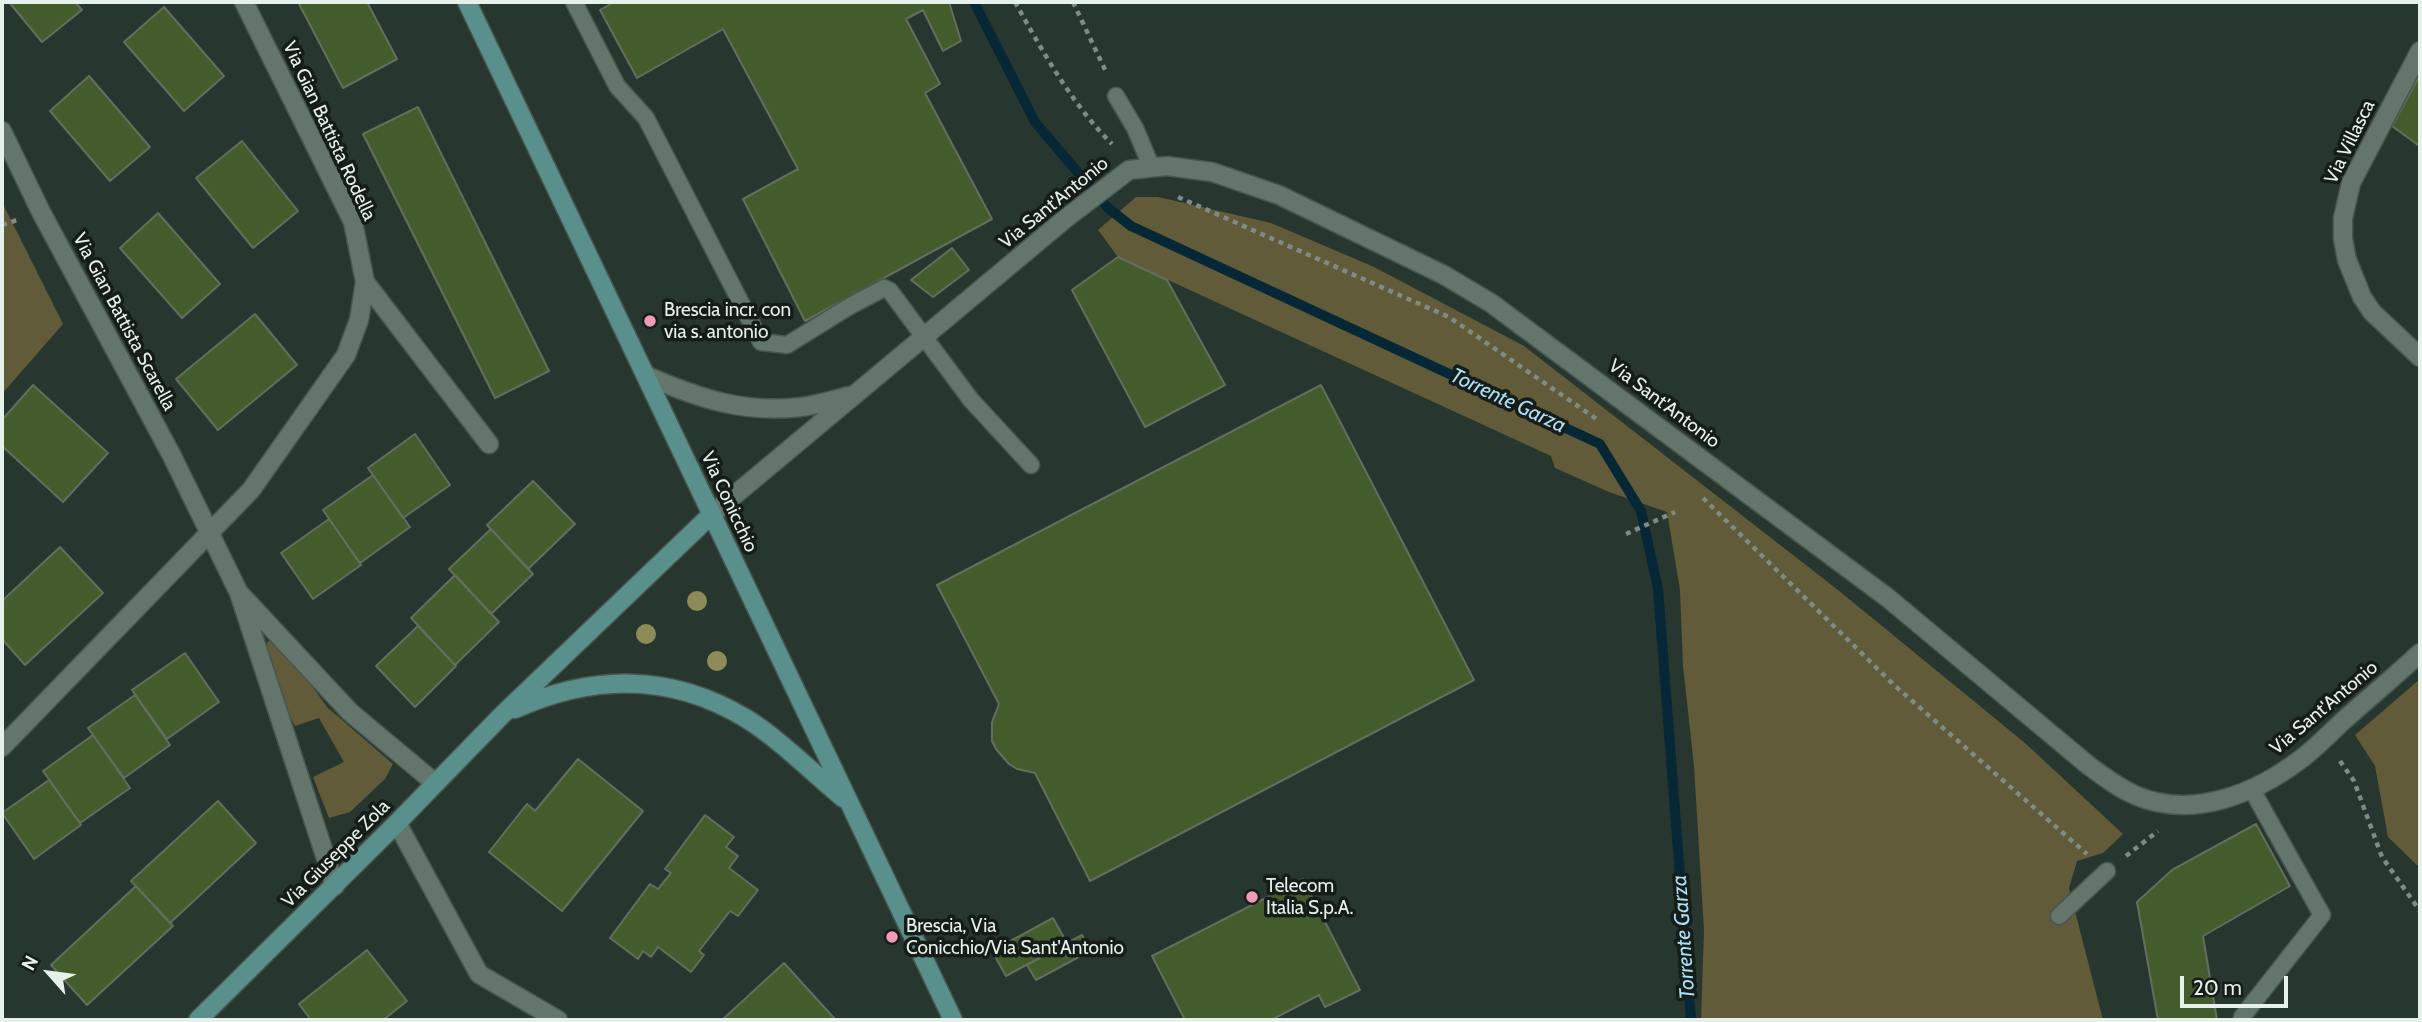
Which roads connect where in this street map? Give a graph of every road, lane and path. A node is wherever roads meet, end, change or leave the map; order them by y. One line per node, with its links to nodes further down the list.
1 (243, 2): 12 (street, Via Gian Battista Rodella)
2 (467, 2): 15 (main road, Via Conicchio)
3 (574, 2): 13 (lane)
4 (1016, 2): 9 (path)
5 (1073, 2): 7 (path)
6 (2420, 51): 14 (street, Via Villasca)
7 (1116, 96): 9 (lane)
8 (2, 131): 23 (street, Via Gian Battista Scarella)
9 (1139, 168): 13 (street, Via Sant'Antonio); 17 (path); 33 (street, Via Sant'Antonio)
10 (12, 222): 11 (path)
11 (2, 225)
12 (365, 282): 18 (street, Via Gian Battista Rodella); 23 (street, Via Gian Battista Rodella)
13 (923, 337): 16 (street, Via Sant'Antonio); 19 (lane)
14 (2420, 357)
15 (647, 376): 16 (street, Via Sant'Antonio); 22 (main road, Via Conicchio)
16 (852, 395): 22 (street, Via Sant'Antonio)
17 (1606, 426)
18 (489, 444)
19 (1031, 465)
20 (1695, 490): 35 (path)
21 (1675, 512): 24 (path)
22 (712, 514): 27 (main road, Via Giuseppe Zola); 32 (main road, Via Conicchio)
23 (212, 533): 25 (street, Via Gian Battista Scarella); 29 (street)
24 (1626, 534)
25 (239, 593): 30 (street, Via Gian Battista Scarella); 36 (street, Via Gian Battista Scarella)
26 (2420, 653): 28 (street, Via Sant'Antonio)
27 (502, 715): 30 (main road, Via Giuseppe Zola); 32 (main road, Via Giuseppe Zola)
28 (2322, 739): 31 (street, Via Sant'Antonio); 37 (path)
29 (2, 747)
30 (435, 783): 34 (main road, Via Giuseppe Zola)
31 (2251, 788): 33 (street, Via Sant'Antonio); 39 (lane)
32 (846, 801): 42 (main road, Via Conicchio)
33 (2192, 804): 35 (path)
34 (397, 823): 36 (main road, Via Giuseppe Zola); 41 (street)
35 (2107, 871): 38 (lane)
36 (335, 886): 40 (main road, Via Giuseppe Zola)
37 (2420, 911)
38 (2059, 916)
39 (2242, 1017)
40 (198, 1020)
41 (558, 1020)
42 (953, 1020)

